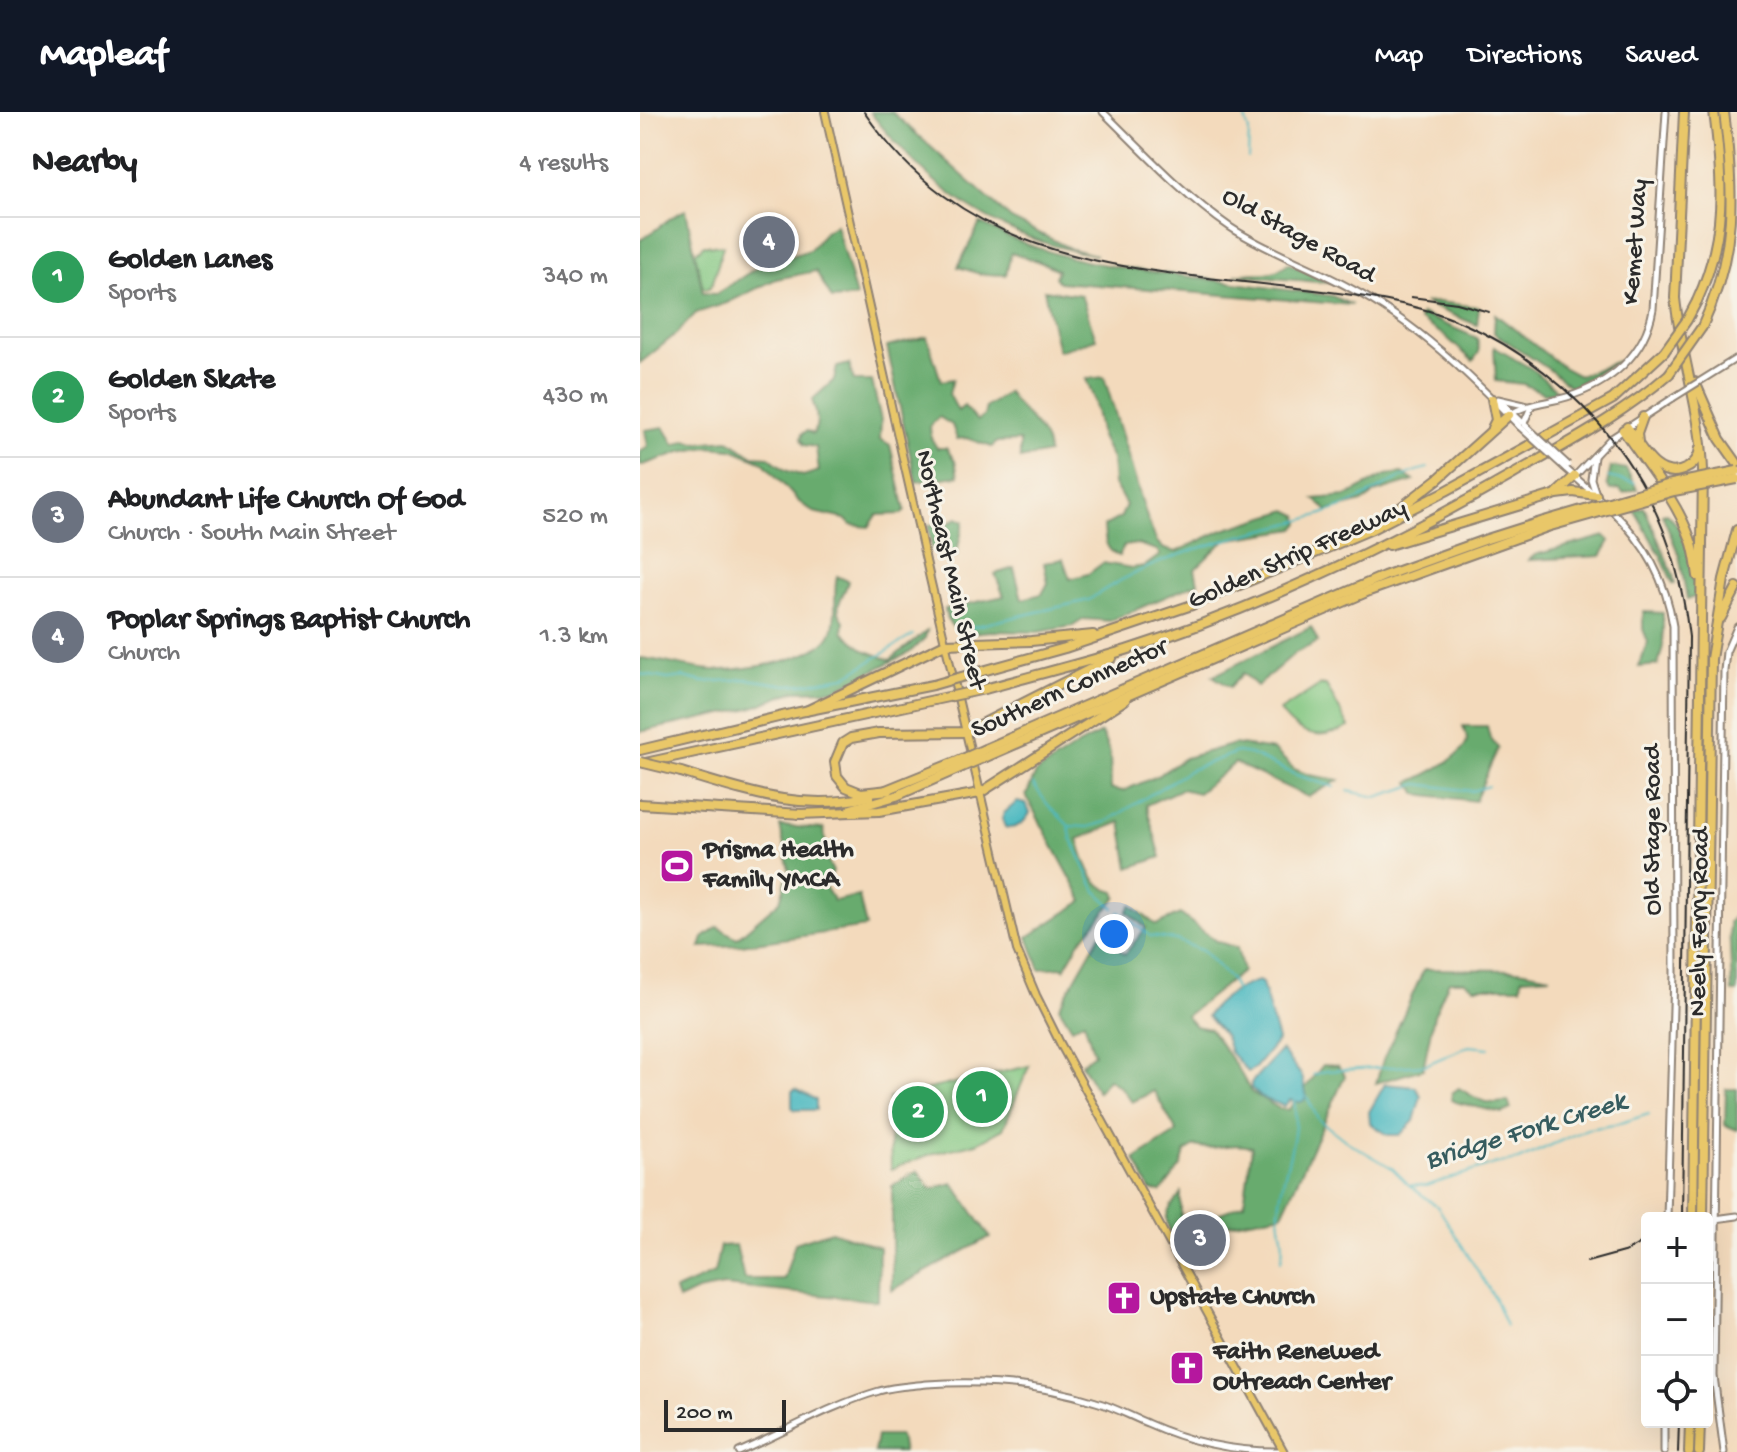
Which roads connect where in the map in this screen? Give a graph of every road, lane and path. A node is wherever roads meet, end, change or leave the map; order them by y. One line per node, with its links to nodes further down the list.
1 (825, 112): 33 (main road, Northeast Main Street)
2 (1103, 112): 9 (street, Old Stage Road)
3 (1666, 112): 10 (street, Kemet Way)
4 (1684, 112): 8 (highway)
5 (1714, 112): 26 (highway, Golden Strip Freeway, bridge)
6 (1724, 112): 28 (highway, Golden Strip Freeway, bridge)
7 (1737, 358): 12 (street, bridge)
8 (1685, 359): 16 (highway); 19 (highway)
9 (1495, 399): 10 (street); 11 (street, Old Stage Road); 15 (highway)
10 (1532, 405): 11 (street, Kemet Way); 13 (street)
11 (1510, 414): 13 (street, Old Stage Road); 15 (highway)
12 (1643, 417): 14 (street); 17 (highway)
13 (1523, 425): 21 (street, Old Stage Road, bridge)
14 (1625, 428): 17 (highway); 18 (street); 30 (highway)
15 (1491, 431): 26 (highway)
16 (1702, 439): 17 (highway); 30 (highway)
17 (1638, 442)
18 (1593, 456): 21 (street); 24 (street)
19 (1737, 463)
20 (1737, 471): 25 (highway, Southern Connector, bridge)
21 (1575, 476): 23 (highway); 24 (street, Old Stage Road)
22 (1737, 479): 25 (highway, Southern Connector, bridge)
23 (1557, 494): 24 (highway); 28 (highway)
24 (1596, 495): 47 (street, Old Stage Road)
25 (1545, 524): 36 (highway, Southern Connector); 40 (highway, Southern Connector)
26 (1372, 529): 32 (highway, Golden Strip Freeway)
27 (1737, 530): 34 (highway)
28 (1354, 557): 35 (highway, Golden Strip Freeway)
29 (1737, 587): 34 (highway)
30 (1701, 593): 48 (highway)
31 (1737, 627): 51 (street, Neely Ferry Road)
32 (1100, 634): 33 (highway); 37 (highway, Golden Strip Freeway, bridge)
33 (945, 644): 37 (highway); 38 (main road, Northeast Main Street)
34 (1713, 646): 49 (highway)
35 (1127, 650): 38 (highway); 41 (highway, Golden Strip Freeway, bridge)
36 (1147, 687): 40 (highway, Southern Connector); 44 (highway)
37 (806, 711): 39 (highway, Golden Strip Freeway)
38 (966, 732): 43 (highway); 44 (main road, Northeast Main Street)
39 (640, 750)
40 (986, 753): 42 (highway, Southern Connector, bridge)
41 (640, 763): 43 (highway, Southern Connector, bridge)
42 (961, 763): 43 (highway, Southern Connector); 46 (highway, Southern Connector)
43 (889, 790)
44 (980, 793): 46 (highway); 55 (main road, Northeast Main Street)
45 (640, 804): 46 (highway, Southern Connector)
46 (799, 814)
47 (1667, 1212)
48 (1693, 1212)
49 (1703, 1212)
50 (1737, 1216): 51 (street)
51 (1715, 1219): 60 (street, Neely Ferry Road)
52 (1664, 1428): 57 (street)
53 (1690, 1428): 58 (highway)
54 (1700, 1428): 59 (highway)
55 (1283, 1451): 56 (street)
56 (739, 1452)
57 (1664, 1452)
58 (1689, 1452)
59 (1699, 1452)
60 (1724, 1452)

